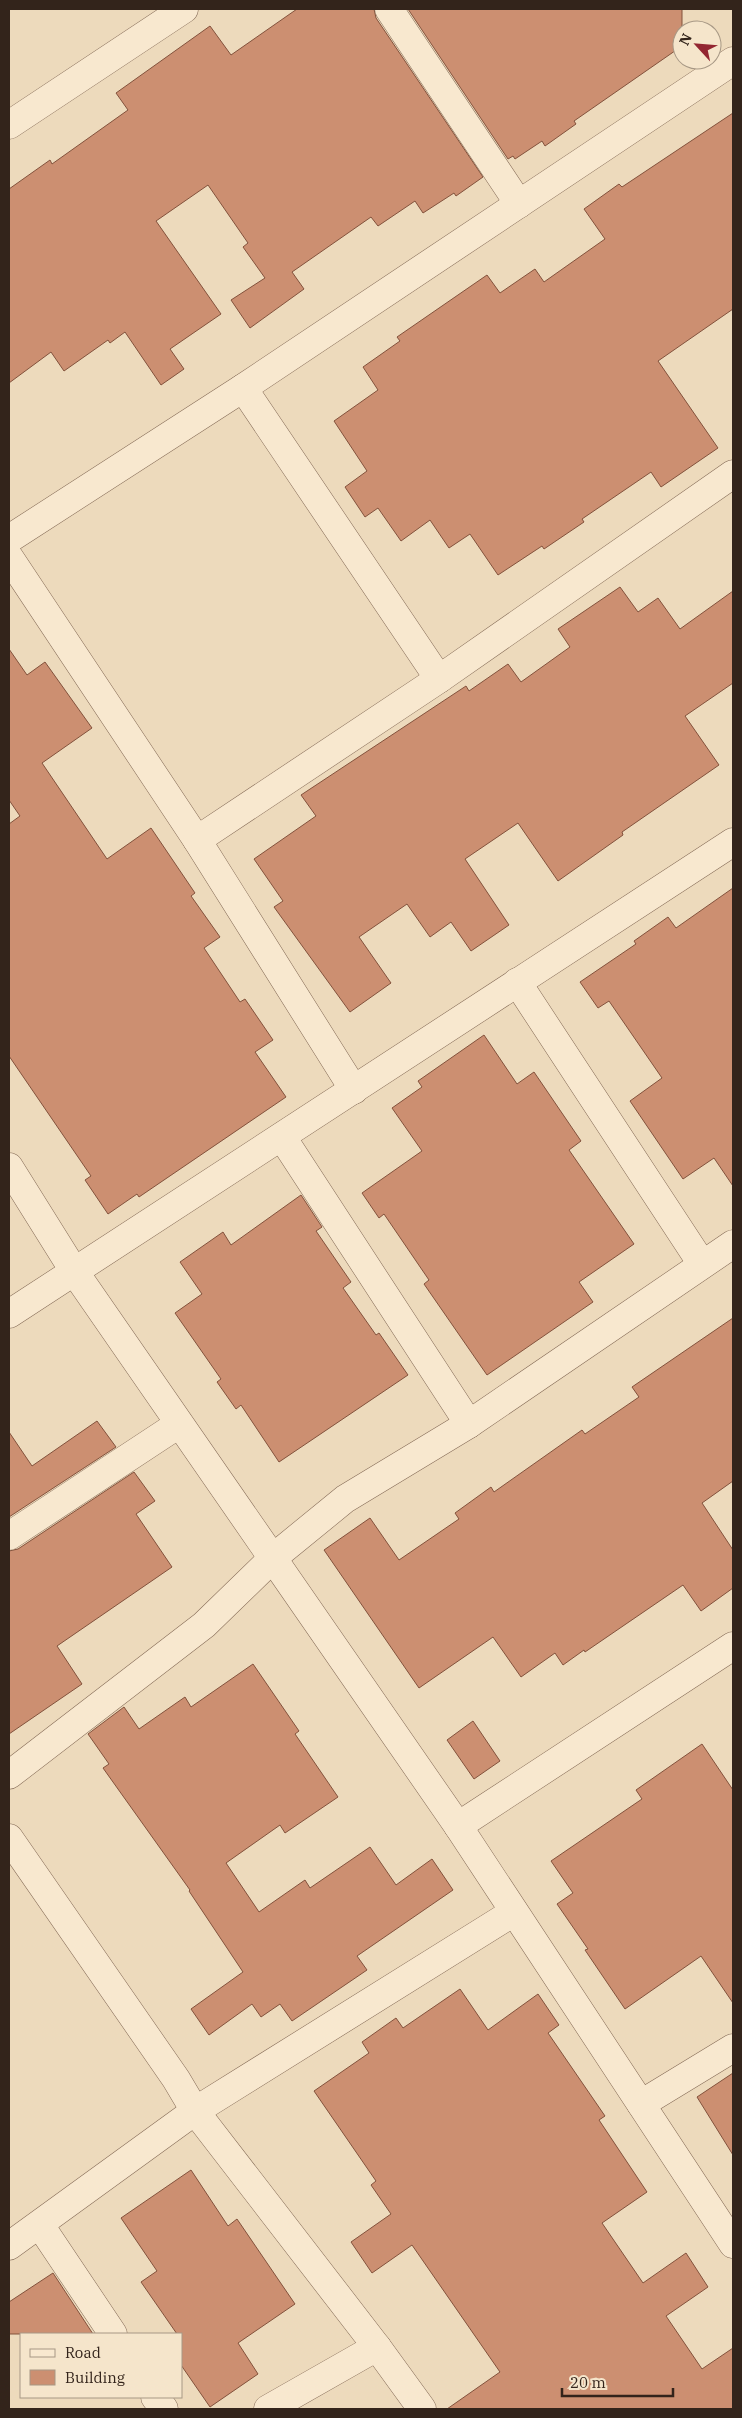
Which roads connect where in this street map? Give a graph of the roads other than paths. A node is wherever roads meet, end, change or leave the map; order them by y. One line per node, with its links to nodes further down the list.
1 (184, 9): 4 (street)
2 (389, 9): 5 (street)
3 (733, 62): 5 (street)
4 (9, 125)
5 (519, 204): 6 (street)
6 (243, 388): 8 (street); 10 (street)
7 (733, 474): 10 (street)
8 (9, 539)
9 (9, 557): 11 (street)
10 (439, 679): 11 (street)
11 (197, 840): 14 (street)
12 (733, 842): 13 (street)
13 (517, 982): 14 (street); 18 (street)
14 (354, 1090): 15 (street)
15 (282, 1137): 19 (street); 22 (street)
16 (9, 1167): 19 (street)
17 (733, 1244): 18 (street)
18 (702, 1264): 22 (street)
19 (74, 1271): 20 (street); 21 (street)
20 (9, 1314)
21 (179, 1424): 23 (street); 24 (street)
22 (469, 1424): 24 (street)
23 (9, 1536)
24 (274, 1558): 26 (street); 27 (street)
25 (733, 1646): 27 (street)
26 (9, 1775)
27 (458, 1826): 29 (street)
28 (9, 1838): 32 (street)
29 (514, 1912): 31 (street); 32 (street)
30 (733, 2048): 31 (street)
31 (641, 2104): 34 (street)
32 (195, 2111): 33 (street); 37 (street)
33 (40, 2225): 35 (street); 36 (street)
34 (733, 2244)
35 (9, 2246)
36 (112, 2333)
37 (377, 2347): 40 (street); 41 (street)
38 (157, 2398): 39 (street)
39 (164, 2409)
40 (268, 2409)
41 (422, 2409)

